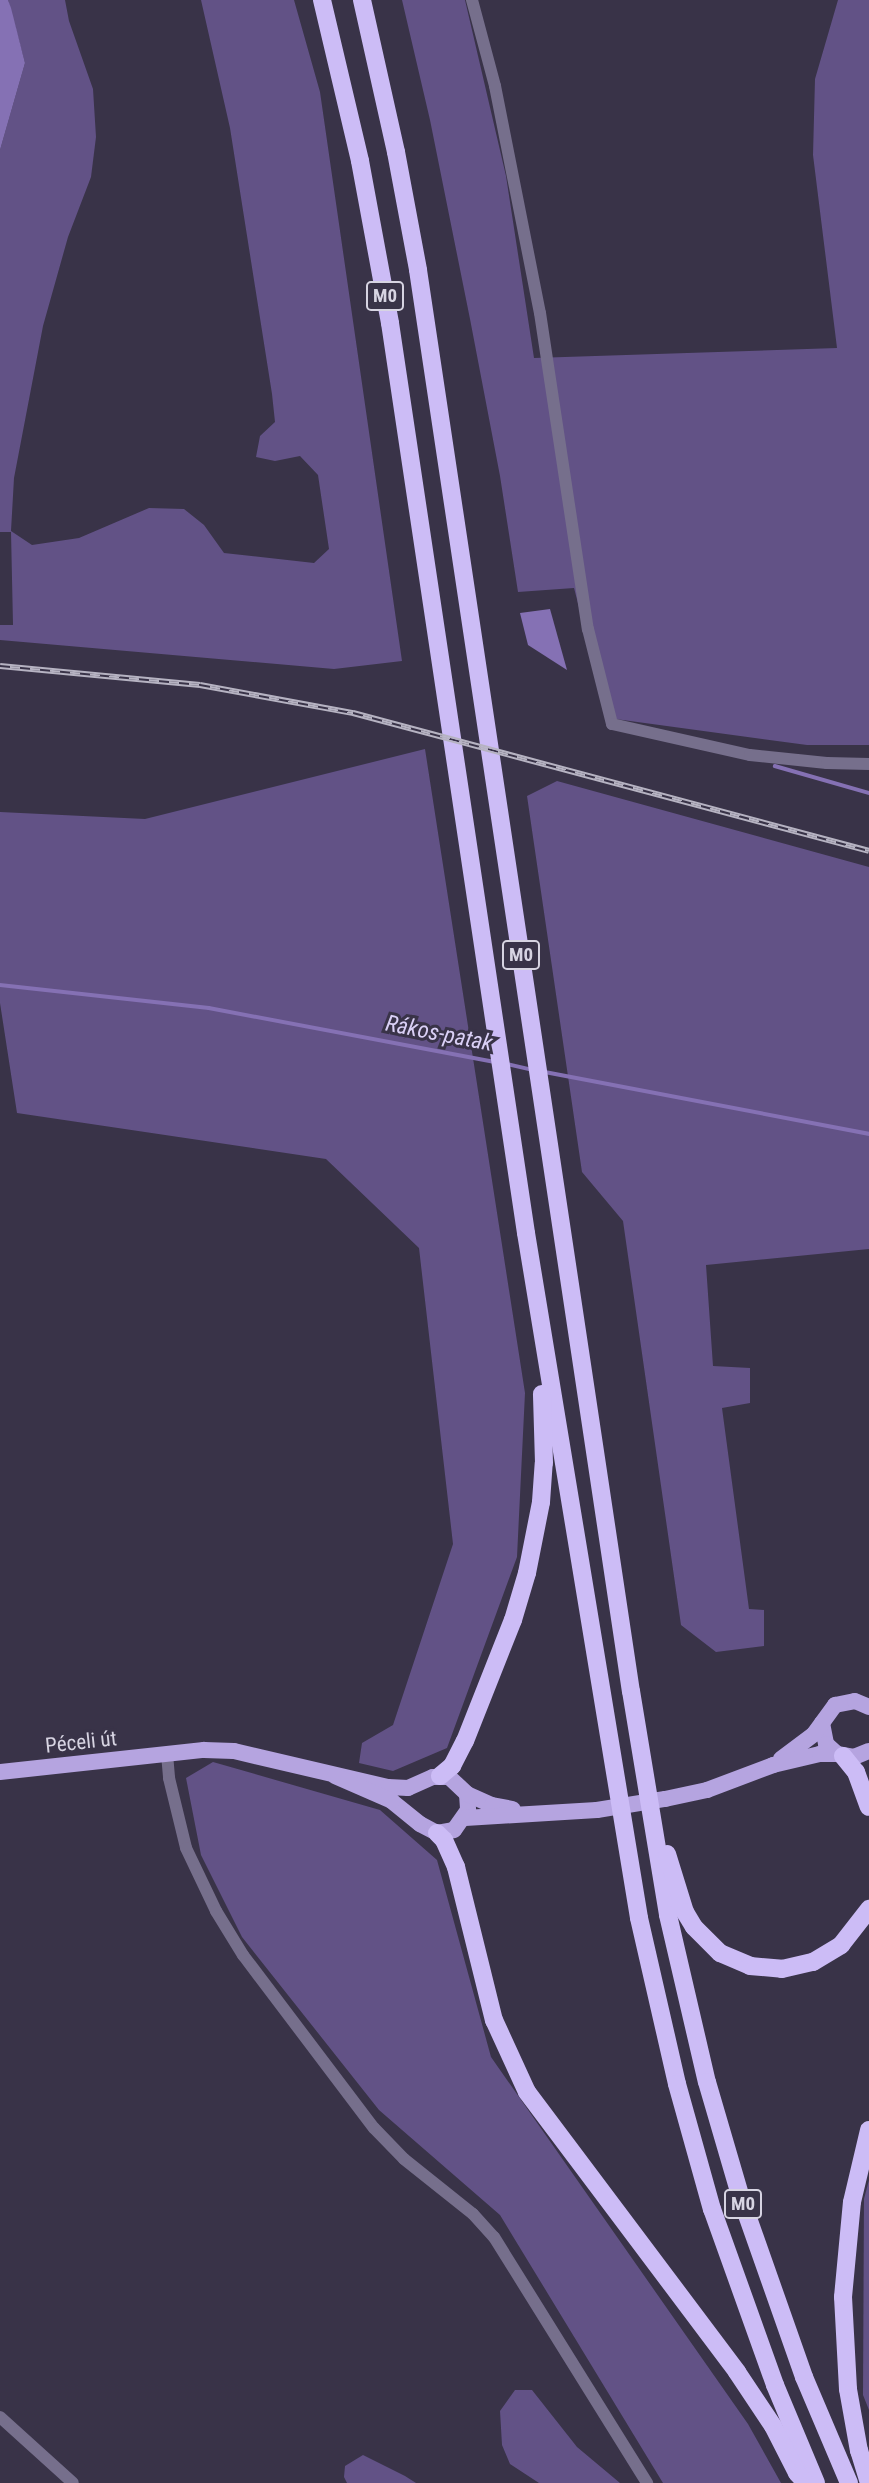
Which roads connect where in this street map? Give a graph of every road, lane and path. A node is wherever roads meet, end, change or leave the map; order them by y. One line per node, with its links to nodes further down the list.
1 (323, 0): 5 (highway, M0)
2 (362, 0): 16 (highway, M0)
3 (472, 0): 4 (street)
4 (869, 764)
5 (541, 1324): 14 (highway); 29 (highway, M0)
6 (867, 1705): 7 (main road)
7 (822, 1723): 10 (main road); 11 (main road)
8 (869, 1751): 10 (main road)
9 (167, 1754): 12 (main road, Péceli út); 13 (main road, Péceli út); 27 (street)
10 (840, 1755): 11 (main road); 18 (highway)
11 (773, 1765): 19 (main road)
12 (0, 1772)
13 (335, 1776): 15 (main road); 20 (main road)
14 (440, 1776): 15 (main road); 17 (main road)
15 (420, 1785): 20 (main road)
16 (647, 1793): 23 (highway); 30 (highway, M0)
17 (467, 1794): 19 (main road); 21 (main road)
18 (869, 1807)
19 (554, 1814): 21 (main road)
20 (415, 1817): 22 (main road)
21 (465, 1818): 22 (main road)
22 (437, 1833): 28 (highway)
23 (869, 1909)
24 (869, 2130): 31 (highway)
25 (0, 2417): 26 (street)
26 (74, 2483)
27 (647, 2483)
28 (806, 2483)
29 (816, 2483)
30 (849, 2483)
31 (869, 2483)

